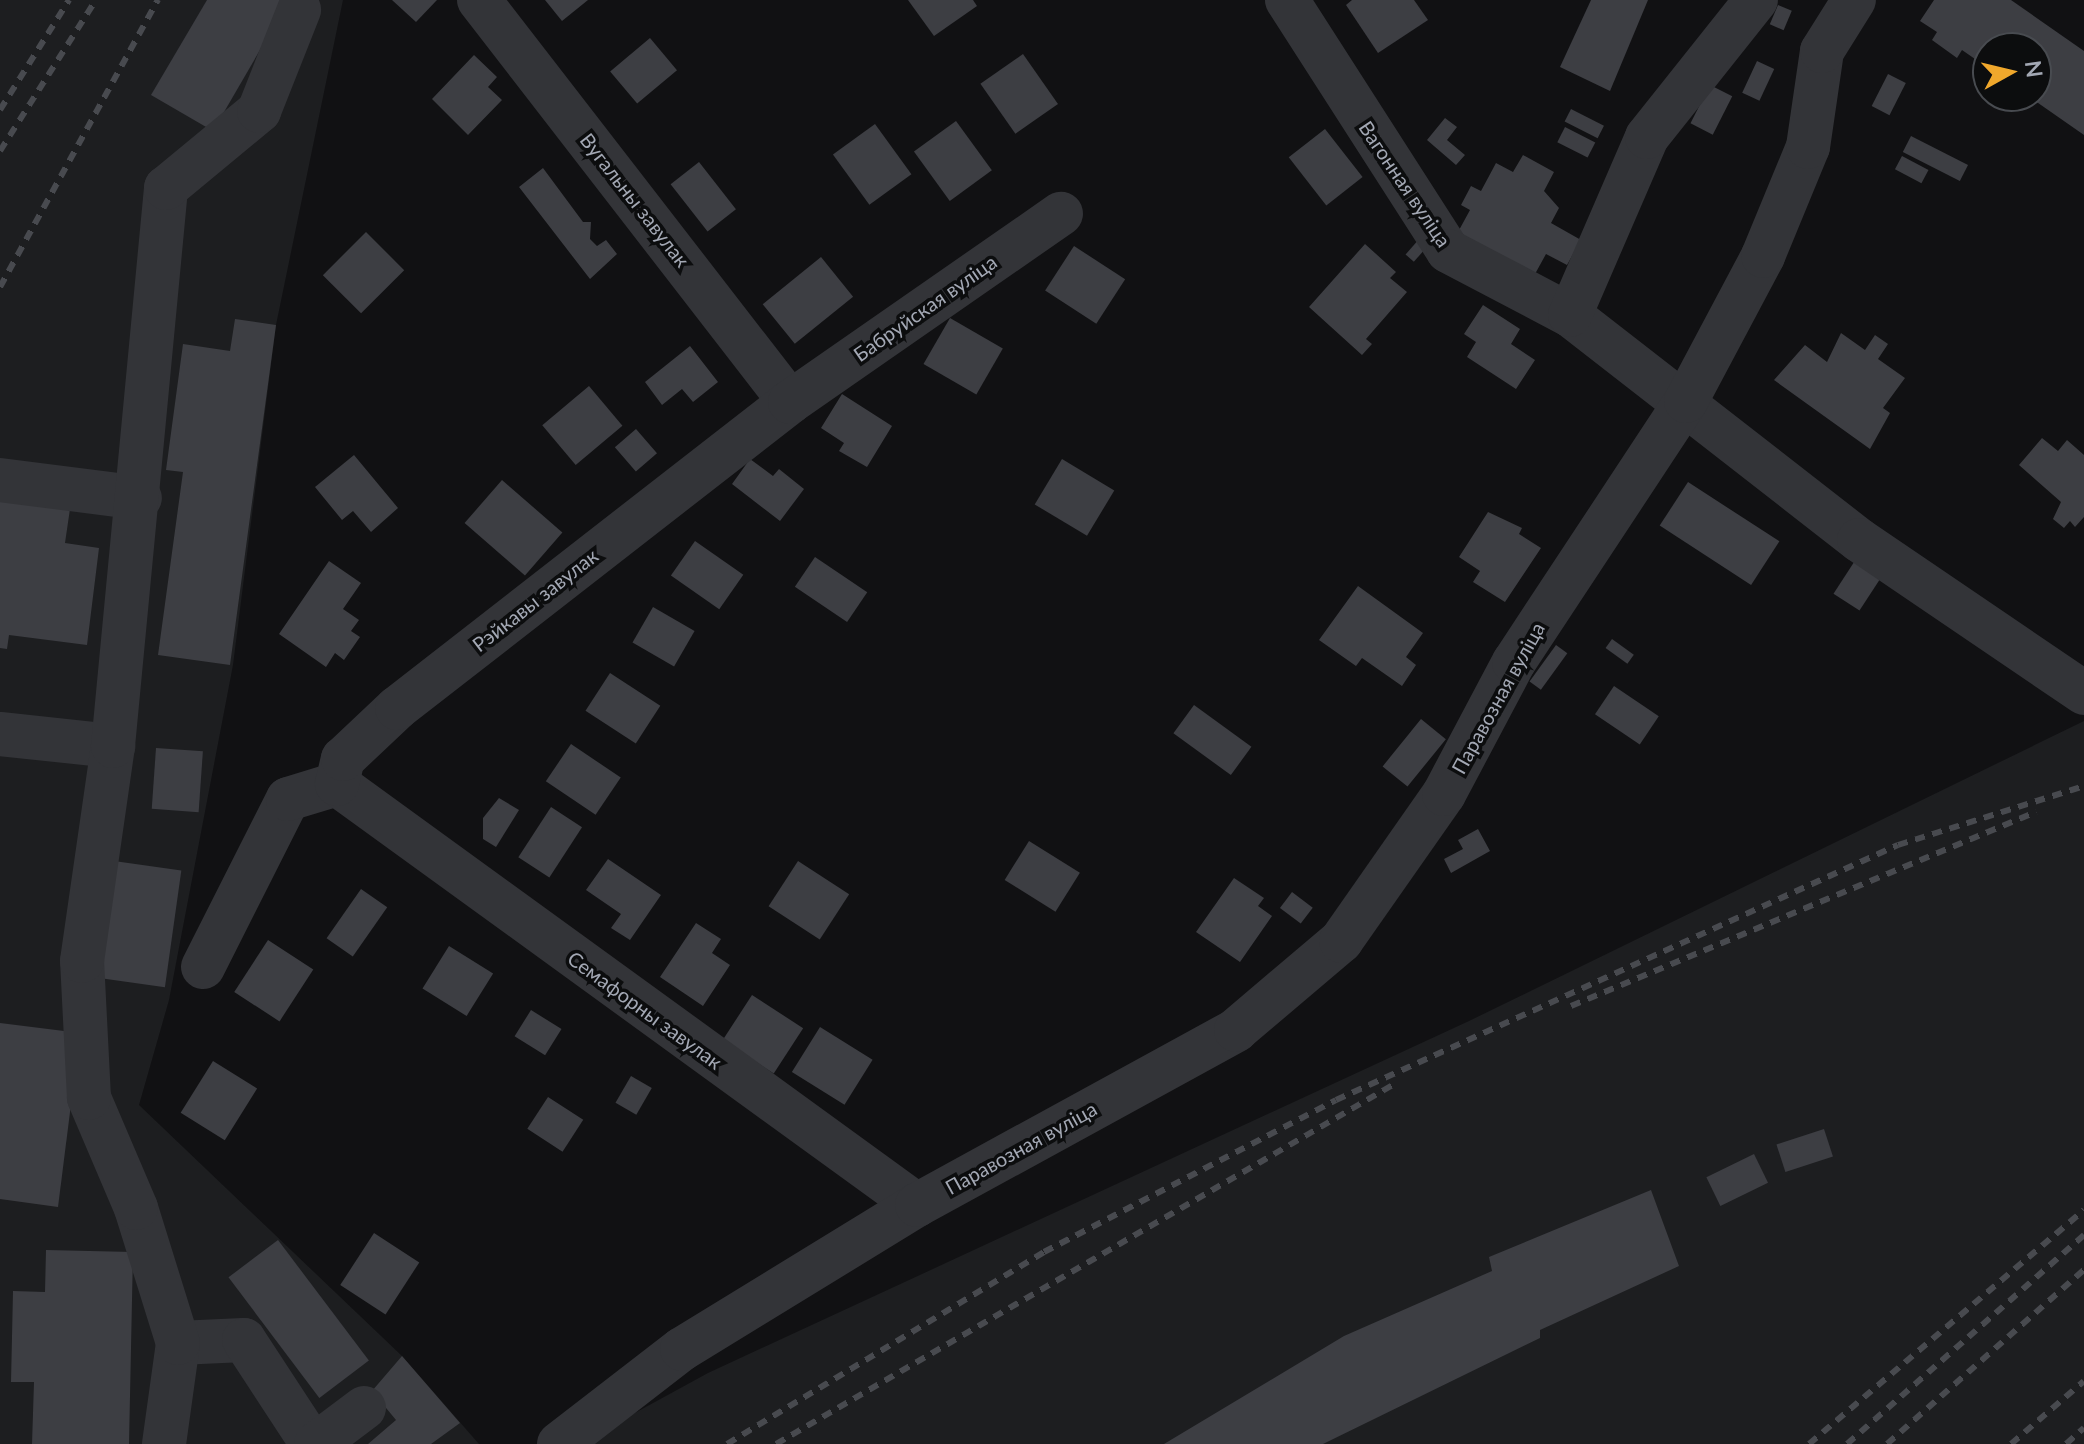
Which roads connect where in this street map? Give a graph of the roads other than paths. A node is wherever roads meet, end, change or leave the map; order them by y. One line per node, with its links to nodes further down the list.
1 (479, 0): 9 (street, Вугальны завулак)
2 (1287, 0): 7 (street, Вагонная вуліца)
3 (1756, 0): 7 (street)
4 (1854, 0): 8 (street, Паравозная вуліца)
5 (299, 10): 11 (street)
6 (1061, 214): 9 (street, Бабруйская вуліца)
7 (1570, 315): 8 (street, Вагонная вуліца)
8 (1686, 401): 12 (street, Вагонная вуліца); 17 (street, Паравозная вуліца)
9 (790, 402): 15 (street, Рэйкавы завулак)
10 (0, 480): 11 (street)
11 (140, 498): 14 (street)
12 (2084, 693)
13 (0, 734): 14 (street)
14 (113, 746): 18 (street)
15 (337, 784): 16 (street); 17 (street, Семафорны завулак)
16 (203, 967)
17 (917, 1205): 22 (street, Паравозная вуліца)
18 (178, 1343): 20 (street); 21 (street)
19 (364, 1408): 21 (street)
20 (164, 1444)
21 (314, 1444)
22 (559, 1444)

